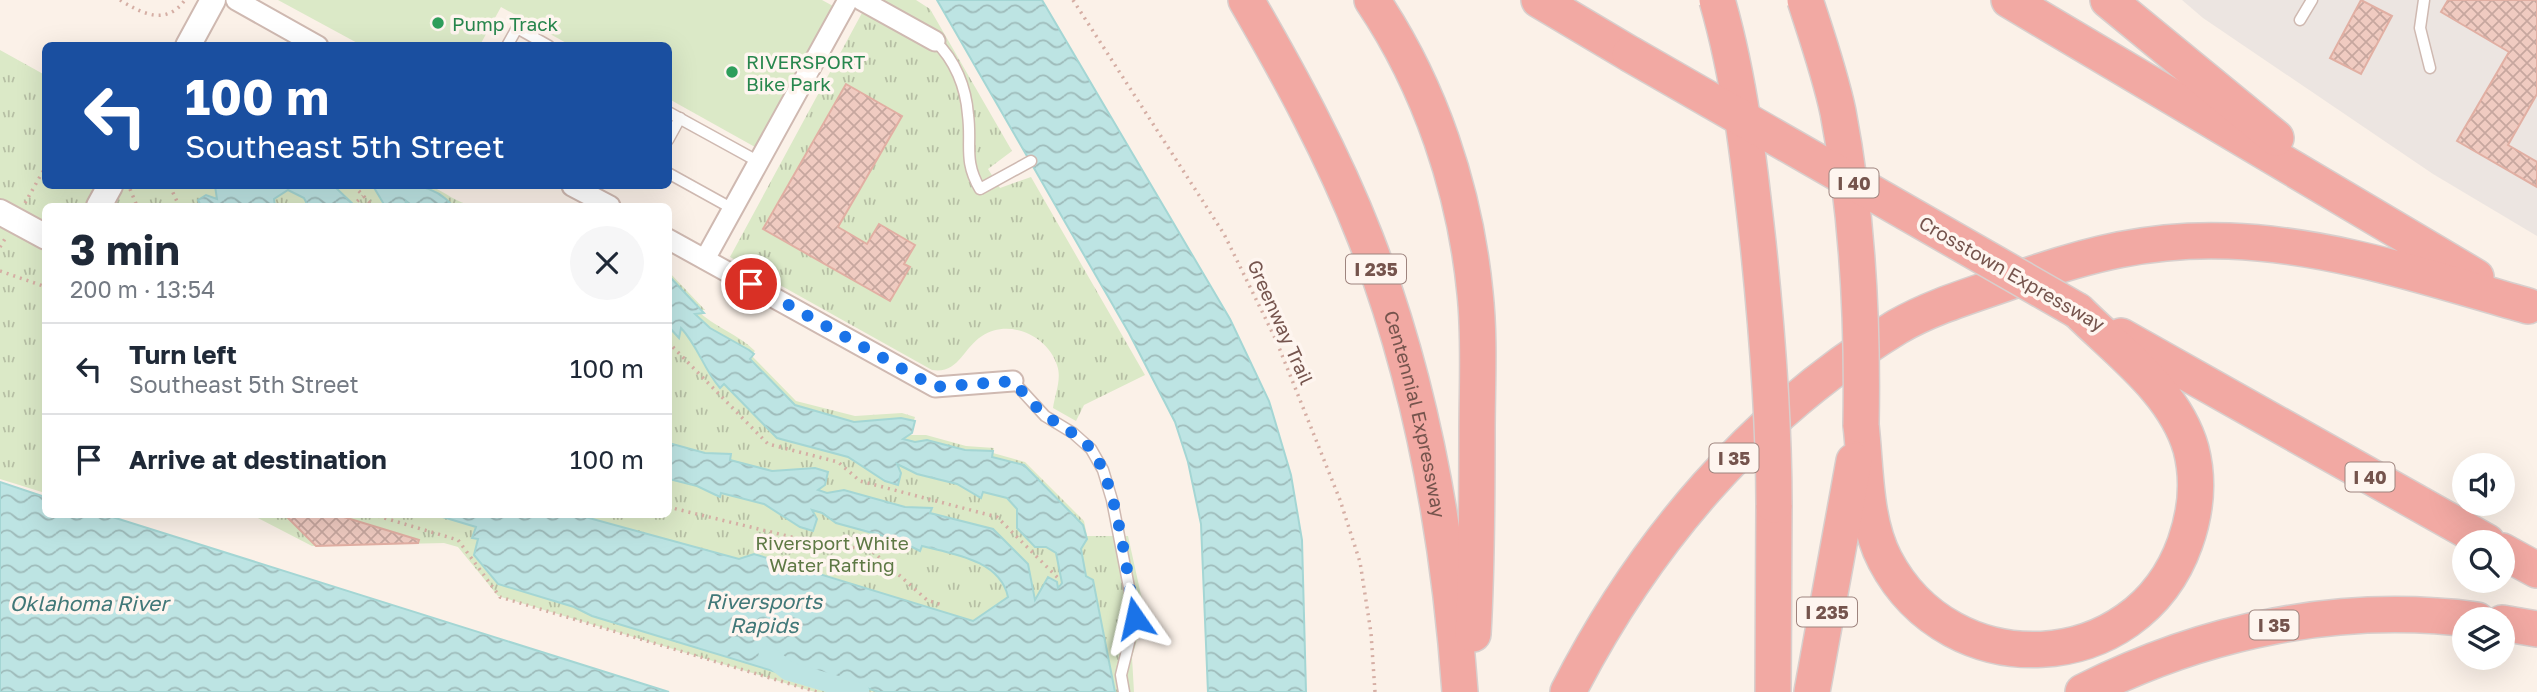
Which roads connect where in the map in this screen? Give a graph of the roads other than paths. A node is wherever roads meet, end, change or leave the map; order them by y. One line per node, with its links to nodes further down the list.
1 (213, 0): 16 (street)
2 (236, 0): 17 (street)
3 (848, 0): 25 (street)
4 (861, 0): 15 (street)
5 (1247, 0): 46 (highway, Centennial Expressway / I 235)
6 (1372, 0): 47 (highway)
7 (1538, 0): 36 (highway, Crosstown Expressway / I 40, bridge)
8 (1717, 0): 49 (highway, bridge)
9 (1805, 0): 38 (highway, I 235, bridge)
10 (2009, 0): 31 (highway)
11 (2108, 0): 31 (highway)
12 (2312, 0): 14 (lane)
13 (2424, 0): 20 (lane)
14 (2300, 20)
15 (935, 41): 24 (lane)
16 (190, 42)
17 (311, 42)
18 (509, 42): 19 (lane)
19 (542, 42)
20 (2430, 68)
21 (672, 114): 22 (lane)
22 (680, 118): 23 (lane); 25 (lane)
23 (672, 133)
24 (1031, 161)
25 (759, 162): 29 (street)
26 (672, 175): 29 (lane)
27 (578, 189): 28 (street)
28 (604, 203)
29 (733, 209): 34 (street)
30 (0, 212): 32 (street)
31 (2367, 214): 35 (highway)
32 (42, 235)
33 (672, 241): 34 (street)
34 (705, 259): 37 (street)
35 (2532, 309): 48 (highway, I 35)
36 (2078, 312): 38 (highway); 39 (highway, Crosstown Expressway / I 40)
37 (1013, 381): 45 (lane)
38 (1860, 425): 50 (highway, I 235)
39 (2465, 530)
40 (2515, 558): 41 (highway)
41 (2537, 570)
42 (2452, 618): 51 (highway, I 35)
43 (2515, 625): 44 (highway)
44 (2537, 629)
45 (1124, 692)
46 (1460, 692)
47 (1470, 692)
48 (1568, 692)
49 (1773, 692)
50 (1812, 692)
51 (2082, 692)

